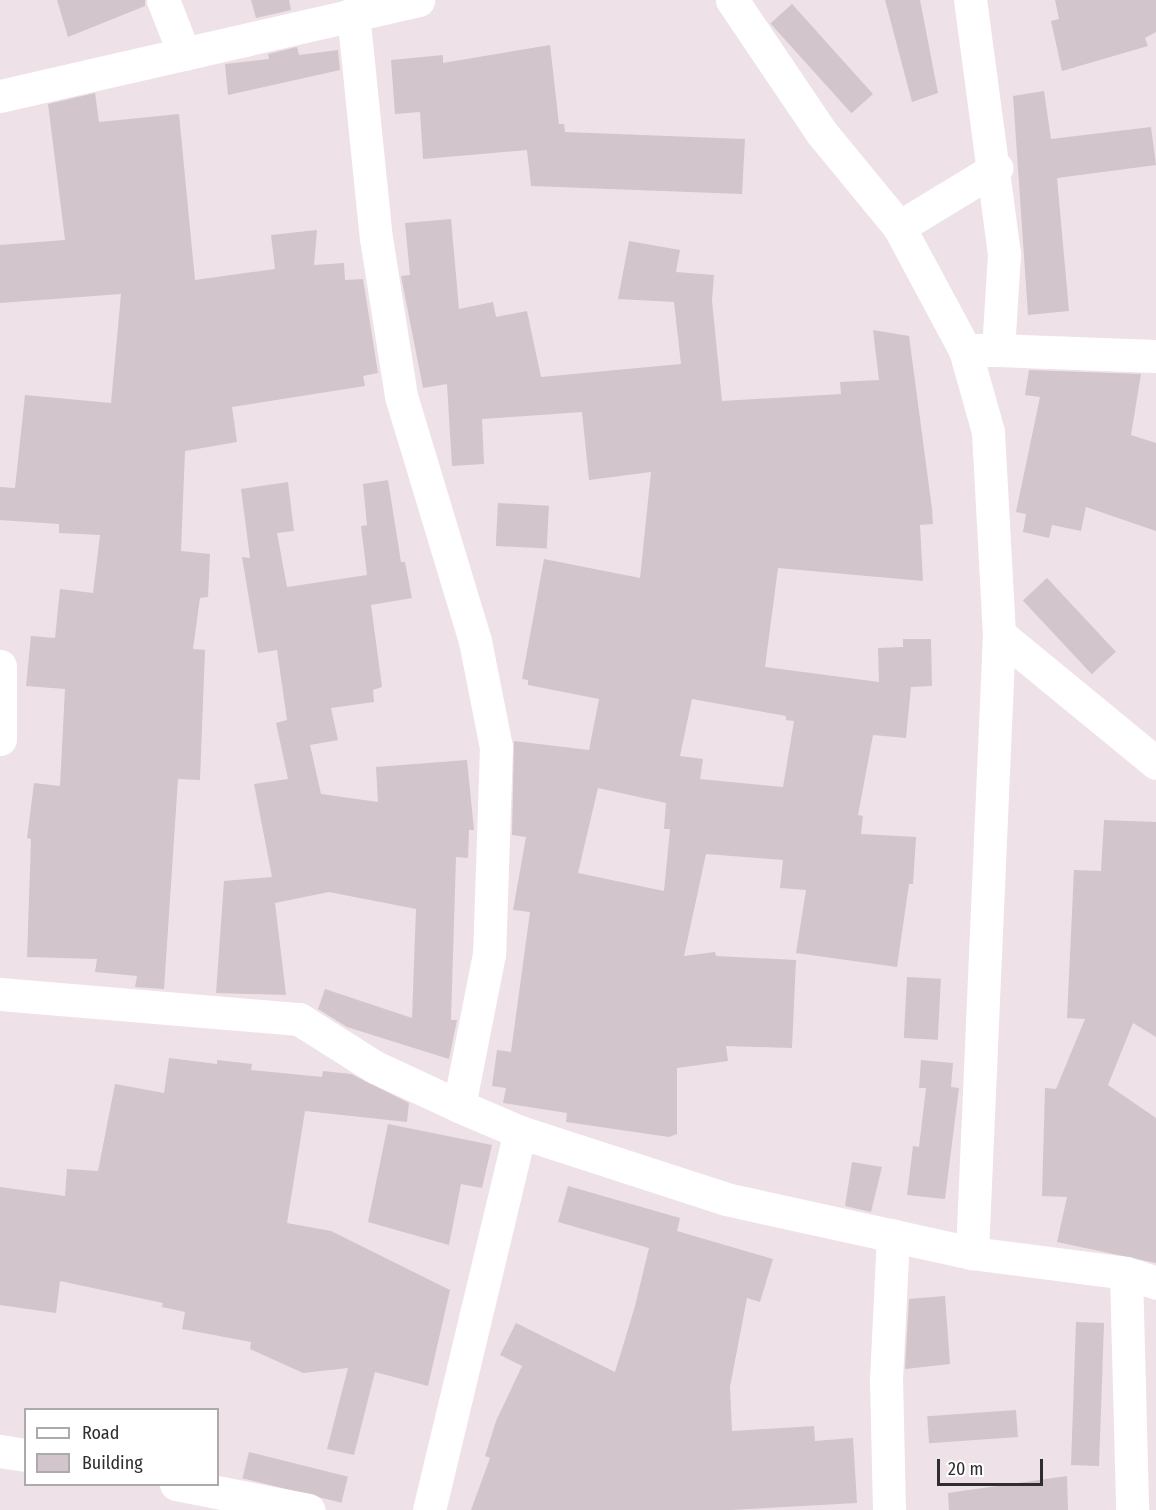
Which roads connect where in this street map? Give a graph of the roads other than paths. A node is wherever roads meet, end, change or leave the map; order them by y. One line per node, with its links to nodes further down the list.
1 (163, 0): 6 (street)
2 (418, 0): 5 (street)
3 (732, 0): 9 (street)
4 (970, 0): 8 (street)
5 (353, 13): 6 (street); 18 (street)
6 (184, 54): 7 (street)
7 (0, 96)
8 (996, 168): 9 (street); 11 (street)
9 (899, 227): 10 (street)
10 (965, 350): 11 (street); 13 (street)
11 (998, 350): 12 (street)
12 (1156, 356)
13 (999, 634): 16 (street); 21 (street)
14 (0, 666): 15 (street)
15 (0, 740)
16 (1156, 763)
17 (0, 994): 18 (street)
18 (459, 1106): 19 (street)
19 (520, 1132): 20 (street); 27 (street)
20 (892, 1235): 21 (street); 28 (street)
21 (972, 1253): 22 (street)
22 (1141, 1278): 29 (street)
23 (0, 1450): 24 (street)
24 (24, 1455)
25 (181, 1486): 26 (street)
26 (308, 1510)
27 (429, 1510)
28 (889, 1510)
29 (1132, 1510)

